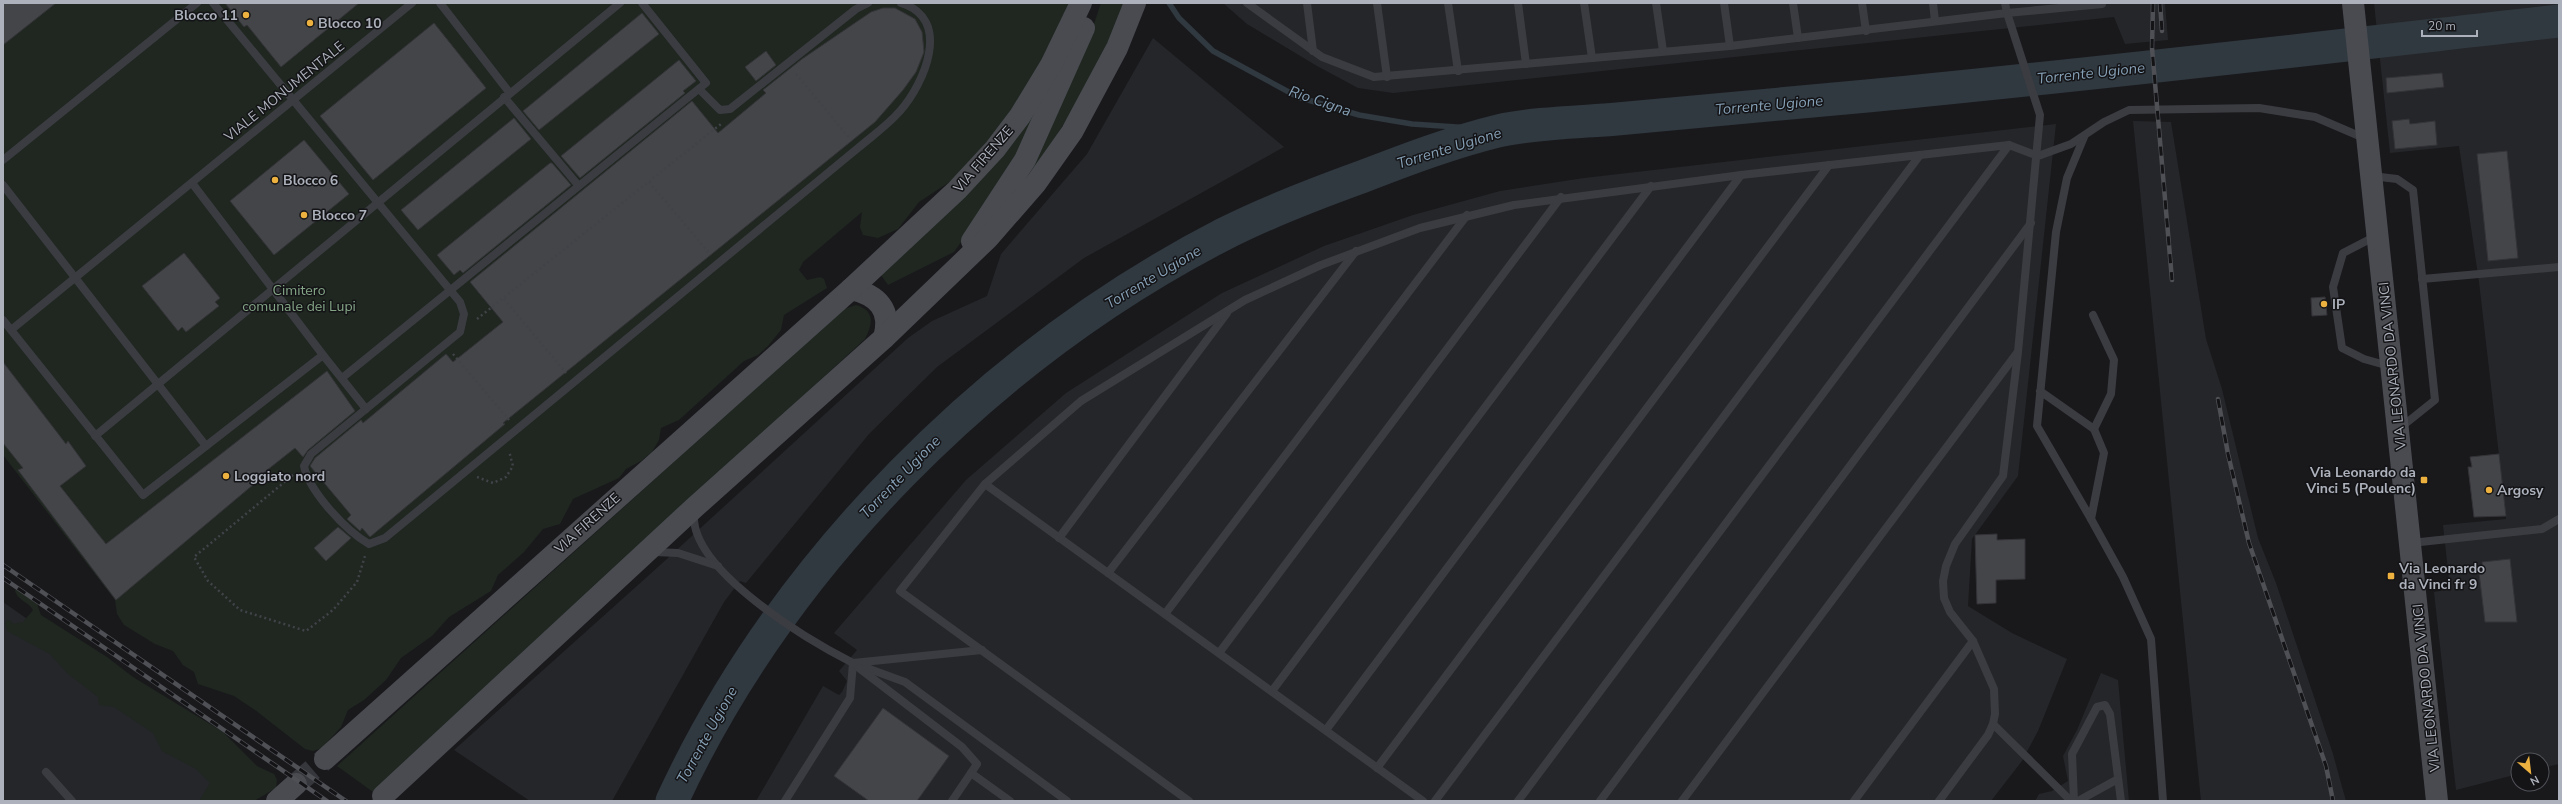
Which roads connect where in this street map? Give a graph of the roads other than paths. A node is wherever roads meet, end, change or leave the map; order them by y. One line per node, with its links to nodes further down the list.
1 (197, 3): 46 (lane)
2 (213, 3): 40 (lane)
3 (412, 3): 40 (lane, VIALE MONUMENTALE)
4 (440, 3): 39 (lane)
5 (620, 3): 39 (lane)
6 (642, 3): 38 (lane)
7 (868, 3): 38 (lane)
8 (901, 3): 78 (lane)
9 (1081, 3): 65 (main road, VIA FIRENZE)
10 (1093, 3): 61 (main road, VIA FIRENZE)
11 (1247, 3): 32 (lane)
12 (1307, 3): 32 (lane)
13 (1377, 3): 37 (lane)
14 (1448, 3): 36 (lane)
15 (1518, 3): 35 (lane)
16 (1584, 3): 34 (lane)
17 (1656, 3): 33 (lane)
18 (1724, 3): 31 (lane)
19 (1793, 3): 30 (lane)
20 (1862, 3): 29 (lane)
21 (1933, 3): 28 (lane)
22 (2005, 3): 27 (lane)
23 (1134, 4): 61 (main road, VIA FIRENZE)
24 (2102, 4): 25 (lane)
25 (2081, 5): 27 (lane)
26 (2354, 11): 42 (main road, VIA LEONARDO DA VINCI)
27 (2007, 14): 28 (lane); 45 (lane)
28 (1935, 21): 29 (lane)
29 (1866, 31): 30 (lane)
30 (1798, 38): 31 (lane)
31 (1730, 46): 33 (lane)
32 (1313, 51): 37 (lane)
33 (1663, 51): 34 (lane)
34 (1592, 58): 35 (lane)
35 (1526, 64): 36 (lane)
36 (1458, 71): 37 (lane)
37 (1387, 77)
38 (699, 89): 52 (lane)
39 (507, 94): 52 (lane); 55 (lane)
40 (293, 100): 50 (lane, VIALE MONUMENTALE); 55 (lane)
41 (2084, 137): 42 (lane); 45 (lane); 77 (lane)
42 (2367, 139): 49 (main road, VIA LEONARDO DA VINCI)
43 (2009, 145): 44 (lane); 45 (lane); 116 (lane)
44 (1920, 155): 47 (lane); 115 (lane)
45 (2038, 156): 57 (lane)
46 (3, 160)
47 (1829, 165): 48 (lane); 101 (lane)
48 (1741, 175): 53 (lane); 99 (lane)
49 (2371, 176): 58 (main road, VIA LEONARDO DA VINCI); 63 (lane)
50 (192, 183): 62 (lane, VIALE MONUMENTALE); 64 (lane)
51 (3, 184): 62 (lane)
52 (578, 185): 66 (lane)
53 (1652, 186): 54 (lane); 97 (lane)
54 (1561, 197): 56 (lane); 95 (lane)
55 (376, 203): 64 (lane); 66 (lane)
56 (1467, 215): 59 (lane); 92 (lane)
57 (2031, 222): 72 (lane); 117 (lane)
58 (2378, 235): 74 (main road, VIA LEONARDO DA VINCI); 74 (lane)
59 (1356, 251): 67 (lane); 91 (lane)
60 (2559, 267): 63 (lane)
61 (956, 268): 71 (main road, VIA FIRENZE)
62 (76, 278): 70 (lane, VIALE MONUMENTALE); 76 (lane)
63 (2422, 279): 80 (lane)
64 (272, 289): 73 (lane); 76 (lane)
65 (851, 289): 71 (main road); 100 (main road, VIA FIRENZE)
66 (449, 291): 75 (lane); 78 (lane)
67 (1230, 309): 83 (lane); 87 (lane)
68 (2093, 315): 79 (lane)
69 (3, 320): 70 (lane)
70 (11, 330): 81 (lane)
71 (884, 338): 84 (main road, VIA FIRENZE)
72 (2018, 352): 93 (lane); 118 (lane)
73 (323, 355): 75 (lane); 82 (lane)
74 (2392, 366): 80 (main road, VIA LEONARDO DA VINCI)
75 (342, 378): 78 (lane)
76 (158, 384): 81 (lane); 82 (lane)
77 (2040, 391): 79 (lane); 85 (lane)
78 (366, 409)
79 (2094, 428): 85 (lane)
80 (2398, 430): 88 (main road, VIA LEONARDO DA VINCI)
81 (96, 436): 82 (lane)
82 (206, 446)
83 (985, 484): 87 (lane); 94 (lane)
84 (695, 507): 89 (main road, VIA FIRENZE); 90 (lane)
85 (2091, 519): 124 (lane)
86 (2559, 519): 88 (lane)
87 (1059, 538): 91 (lane)
88 (2410, 543): 125 (main road, VIA LEONARDO DA VINCI)
89 (646, 552): 90 (lane); 106 (main road, VIA FIRENZE)
90 (718, 566): 96 (lane)
91 (1108, 573): 92 (lane)
92 (1165, 614): 95 (lane)
93 (1973, 641): 98 (lane); 119 (lane)
94 (982, 650): 96 (lane); 113 (lane)
95 (1219, 652): 97 (lane)
96 (853, 663): 103 (lane); 109 (lane); 112 (lane)
97 (1272, 691): 99 (lane)
98 (1993, 724): 120 (lane); 121 (lane)
99 (1326, 730): 101 (lane)
100 (325, 758)
101 (1377, 768): 114 (lane)
102 (46, 772): 107 (lane)
103 (971, 773): 110 (lane); 111 (lane)
104 (2118, 779): 121 (lane); 122 (lane); 123 (lane)
105 (296, 784): 108 (main road)
106 (383, 796)
107 (72, 801)
108 (277, 801)
109 (785, 801)
110 (952, 801)
111 (1010, 801)
112 (1068, 801)
113 (1189, 801)
114 (1423, 801)
115 (1435, 801)
116 (1518, 801)
117 (1600, 801)
118 (1682, 801)
119 (1854, 801)
120 (1939, 801)
121 (2072, 801)
122 (2078, 801)
123 (2121, 801)
124 (2163, 801)
125 (2437, 801)

